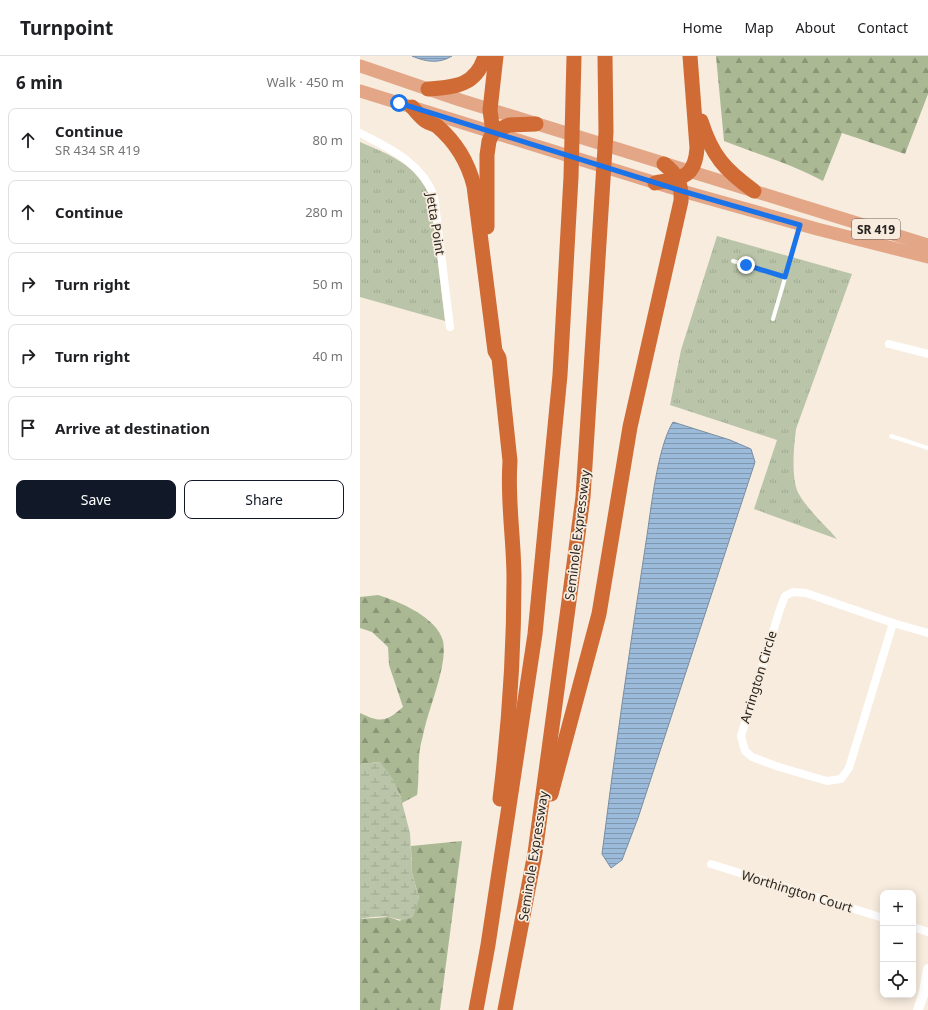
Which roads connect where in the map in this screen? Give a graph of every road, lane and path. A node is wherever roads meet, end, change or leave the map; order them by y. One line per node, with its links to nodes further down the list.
1 (485, 56): 7 (highway)
2 (496, 56): 11 (highway)
3 (574, 56): 41 (highway)
4 (605, 56): 33 (highway, Seminole Expressway)
5 (690, 56): 9 (highway)
6 (360, 66): 7 (main road)
7 (428, 89): 11 (main road)
8 (360, 91): 10 (main road)
9 (694, 98): 16 (highway); 18 (highway)
10 (412, 107): 13 (main road); 24 (highway)
11 (490, 110): 12 (main road); 13 (highway)
12 (536, 124): 13 (highway); 15 (main road)
13 (493, 132): 17 (main road); 24 (highway)
14 (360, 133): 26 (street, Jetta Point)
15 (664, 164): 16 (highway)
16 (684, 180): 17 (highway); 18 (main road, SR 419); 19 (main road, SR 419); 33 (highway)
17 (655, 182)
18 (754, 191): 20 (main road, SR 419)
19 (800, 225): 21 (main road, SR 419); 23 (lane)
20 (928, 245)
21 (928, 257)
22 (732, 261): 23 (lane)
23 (785, 277): 25 (lane)
24 (490, 300): 40 (highway)
25 (773, 319)
26 (450, 327)
27 (889, 344): 28 (street)
28 (928, 354)
29 (891, 436): 30 (lane)
30 (928, 448)
31 (893, 623): 31 (street, Arrington Circle); 32 (street, Arrington Circle)
32 (928, 633)
33 (535, 853): 42 (highway, Seminole Expressway)
34 (711, 864): 35 (street, Worthington Court)
35 (880, 917)
36 (916, 928): 37 (street)
37 (928, 932)
38 (928, 969): 39 (street)
39 (926, 993): 43 (street)
40 (468, 1010)
41 (476, 1010)
42 (505, 1010)
43 (918, 1010)

